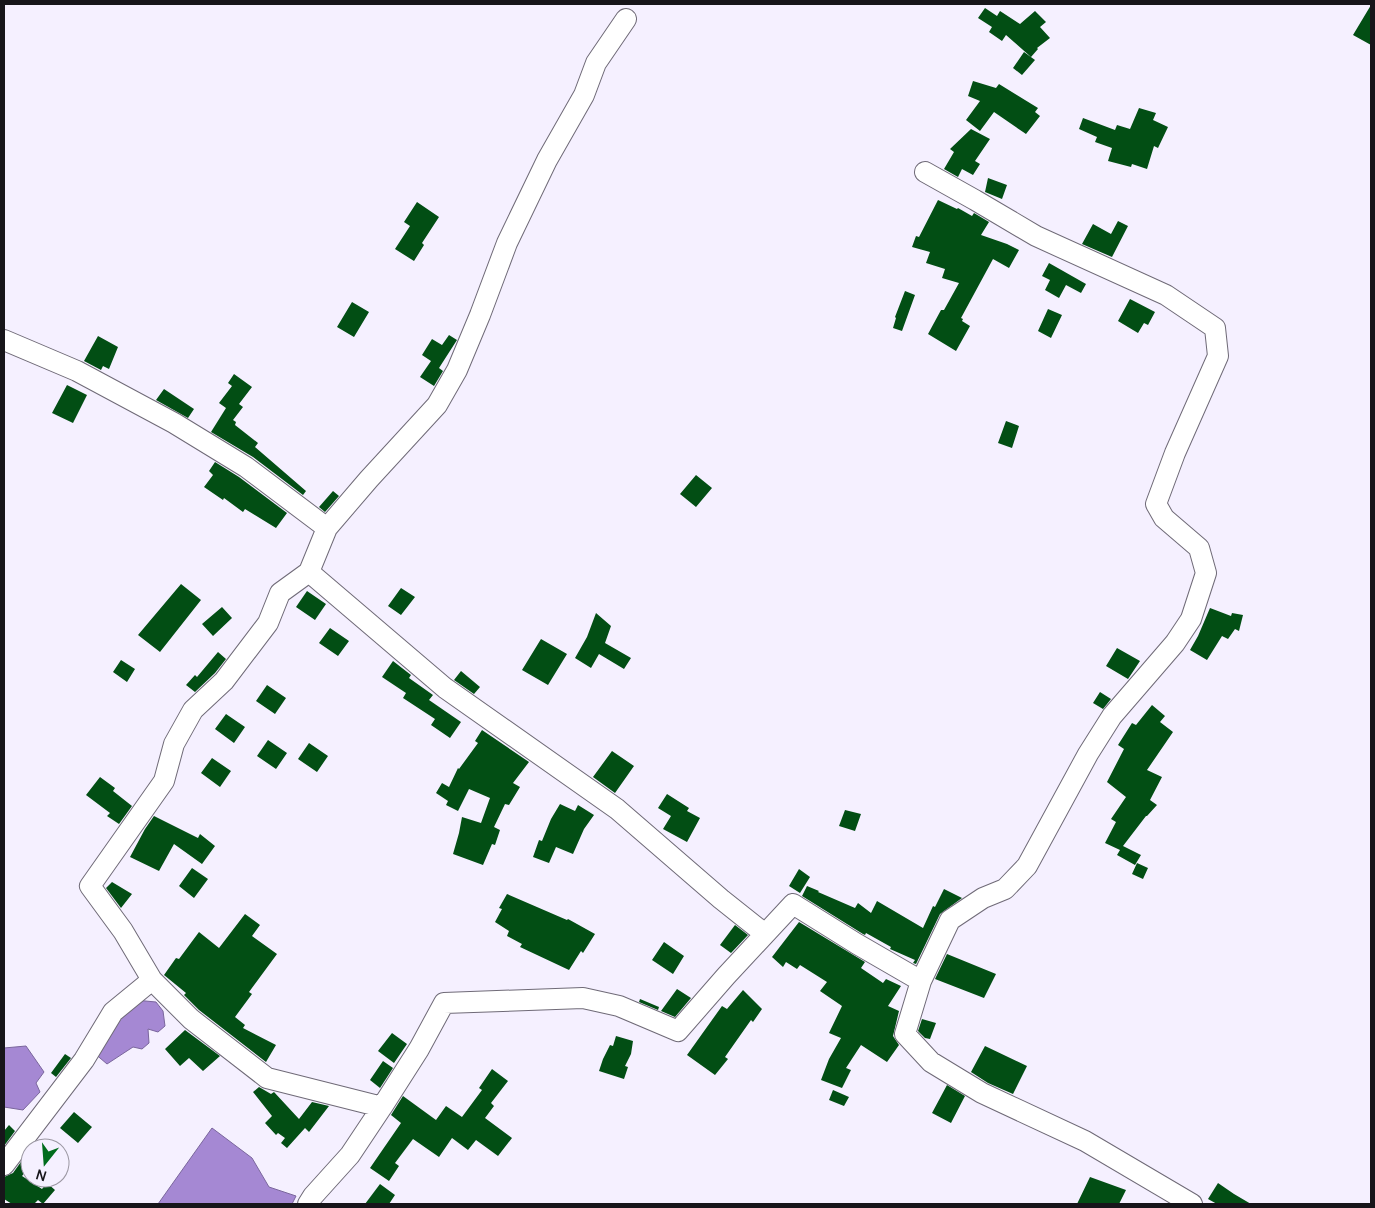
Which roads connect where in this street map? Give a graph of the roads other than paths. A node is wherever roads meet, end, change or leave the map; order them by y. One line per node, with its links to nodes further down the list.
1 (626, 19): 4 (street)
2 (925, 172): 8 (street)
3 (4, 340): 4 (street)
4 (328, 528): 5 (street)
5 (309, 572): 6 (street); 7 (street)
6 (765, 934): 8 (street); 9 (street)
7 (152, 980): 9 (street); 10 (street)
8 (921, 980): 12 (street)
9 (382, 1107): 11 (street)
10 (4, 1166)
11 (308, 1204)
12 (1192, 1204)

